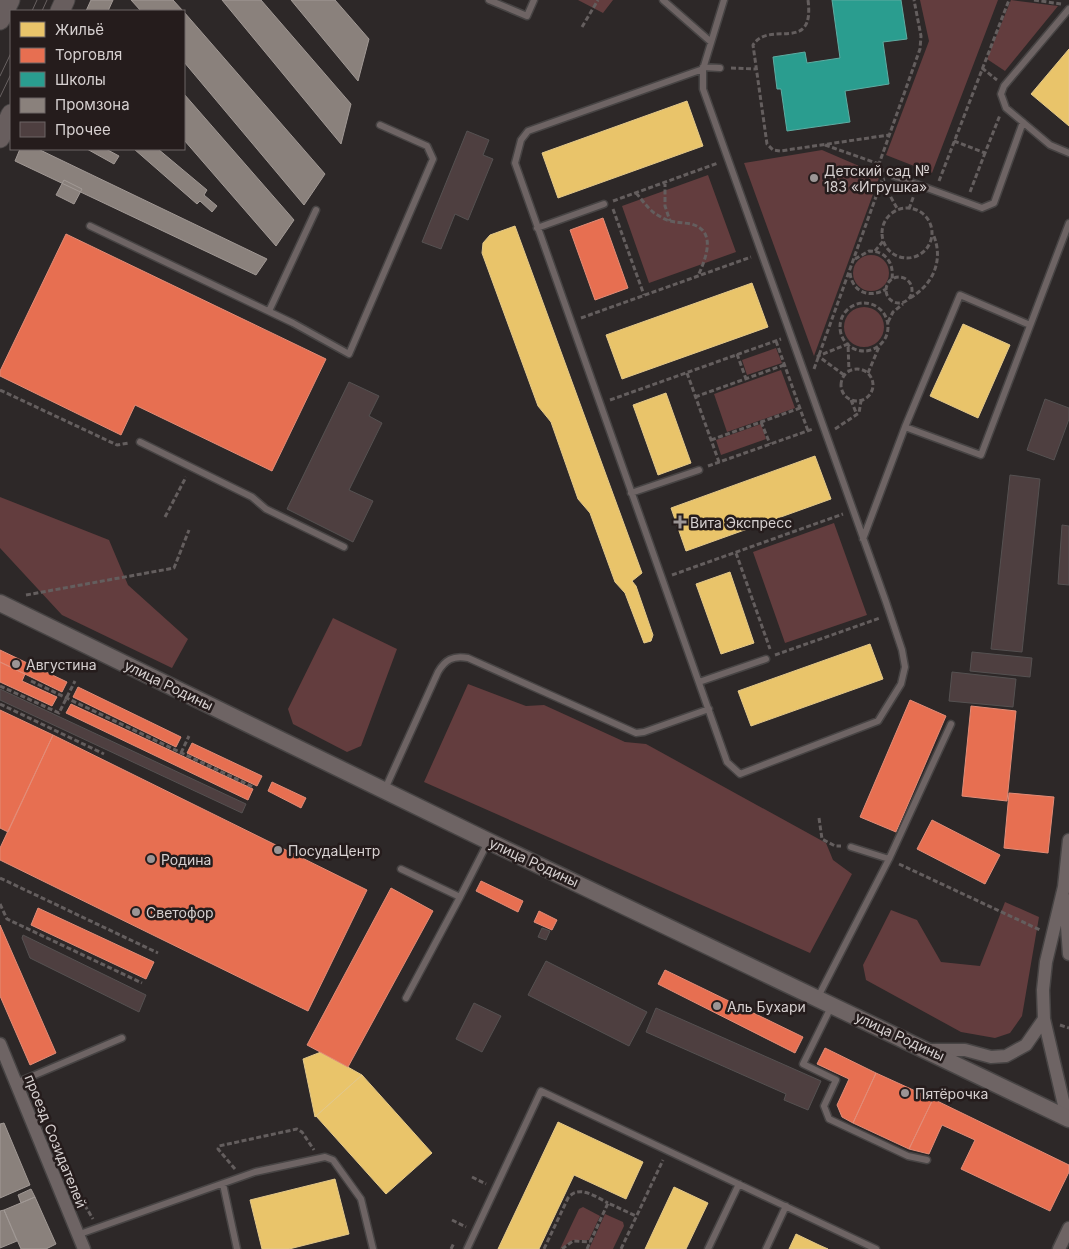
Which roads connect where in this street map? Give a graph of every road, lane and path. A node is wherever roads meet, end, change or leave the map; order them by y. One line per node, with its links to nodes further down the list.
1 (10, 0): 13 (main road)
2 (489, 0): 3 (lane)
3 (534, 0)
4 (598, 0): 14 (path)
5 (663, 0): 15 (lane)
6 (724, 0): 15 (lane)
7 (808, 0): 19 (path)
8 (914, 0): 25 (path)
9 (1009, 0): 18 (path)
10 (1034, 0): 11 (path)
11 (1069, 5)
12 (1069, 9): 20 (lane)
13 (0, 20)
14 (582, 27)
15 (711, 42): 16 (lane)
16 (703, 68): 17 (lane); 31 (lane); 45 (lane)
17 (720, 68): 19 (path)
18 (982, 68): 20 (path); 27 (path)
19 (755, 69): 28 (path)
20 (1004, 86): 21 (lane)
21 (1004, 105): 23 (lane); 30 (path)
22 (10, 116): 26 (main road)
23 (1023, 122): 29 (lane); 38 (lane)
24 (380, 125): 60 (lane)
25 (889, 135): 28 (path); 32 (path)
26 (0, 138)
27 (954, 141): 30 (path); 36 (path)
28 (825, 145): 32 (path)
29 (1069, 153)
30 (986, 154): 38 (path)
31 (728, 160): 34 (path); 49 (lane)
32 (879, 164): 33 (path)
33 (894, 179): 35 (path); 36 (lane)
34 (665, 182): 37 (path); 42 (path)
35 (880, 187): 41 (path); 50 (path)
36 (935, 191): 38 (lane)
37 (636, 192): 42 (path); 56 (path)
38 (966, 202)
39 (604, 204): 45 (lane)
40 (316, 210): 60 (lane)
41 (898, 210): 46 (path); 47 (path)
42 (670, 222): 52 (path)
43 (1069, 223): 63 (lane)
44 (90, 226): 60 (lane)
45 (537, 228): 61 (lane)
46 (932, 231): 47 (path); 57 (path)
47 (884, 240): 48 (path)
48 (875, 251): 50 (path); 53 (path)
49 (761, 253): 52 (path); 64 (lane)
50 (853, 262): 51 (path)
51 (850, 270): 55 (path); 69 (path)
52 (698, 276): 56 (path)
53 (892, 279): 54 (path); 57 (path)
54 (886, 289): 55 (path); 58 (path)
55 (866, 294): 59 (path)
56 (644, 295): 61 (path)
57 (910, 298): 58 (path)
58 (905, 302): 62 (path)
59 (866, 303): 62 (path); 66 (path)
60 (269, 311)
61 (570, 321): 81 (lane)
62 (888, 322): 67 (path)
63 (1030, 325): 86 (lane); 86 (lane)
64 (791, 336): 65 (path); 76 (lane)
65 (776, 341): 68 (path); 70 (path)
66 (848, 344): 67 (path); 69 (path); 71 (path)
67 (881, 344): 73 (path)
68 (738, 354): 72 (path); 75 (path)
69 (818, 356): 74 (path); 76 (path)
70 (784, 365): 75 (path); 82 (path)
71 (849, 371): 73 (path); 74 (path)
72 (687, 372): 78 (path); 81 (path)
73 (868, 374): 80 (path)
74 (844, 376): 79 (path)
75 (746, 379): 78 (path)
76 (808, 385): 85 (lane)
77 (0, 390): 90 (path)
78 (696, 397): 89 (path)
79 (851, 400): 80 (path); 83 (path)
80 (861, 401): 83 (path)
81 (600, 404): 95 (lane)
82 (800, 408): 84 (path); 87 (path)
83 (857, 415): 88 (path)
84 (762, 422): 89 (path); 91 (path)
85 (822, 425): 87 (path); 88 (lane)
86 (904, 427): 99 (lane)
87 (808, 431): 91 (path)
88 (826, 435): 96 (lane)
89 (711, 440): 92 (path)
90 (140, 442): 93 (lane)
91 (770, 444): 92 (path)
92 (719, 462): 94 (path)
93 (191, 467): 97 (path); 100 (lane)
94 (699, 470): 95 (lane)
95 (632, 494): 102 (lane)
96 (853, 511): 99 (lane); 101 (path)
97 (165, 517)
98 (189, 530): 103 (path)
99 (863, 539): 105 (lane)
100 (344, 547)
101 (736, 553): 102 (path); 105 (path)
102 (662, 579): 109 (lane)
103 (26, 595)
104 (0, 603): 119 (street, улица Родины)
105 (890, 614): 113 (lane)
106 (766, 658): 109 (lane)
107 (31, 681): 111 (path)
108 (75, 681): 111 (path)
109 (699, 682): 113 (lane)
110 (0, 686): 111 (path)
111 (67, 698): 116 (path)
112 (0, 704): 117 (path)
113 (709, 709): 119 (lane)
114 (951, 724): 124 (lane)
115 (189, 736): 116 (path)
116 (181, 752): 118 (path)
117 (104, 754)
118 (253, 787)
119 (385, 790): 121 (street, улица Родины)
120 (819, 818): 123 (path)
121 (488, 840): 128 (lane); 135 (street, улица Родины)
122 (1069, 840): 127 (street)
123 (851, 847): 124 (lane)
124 (889, 859): 130 (path); 135 (lane)
125 (402, 868): 128 (lane)
126 (0, 878): 131 (path)
127 (1064, 886): 132 (street); 136 (street)
128 (460, 897): 134 (lane)
129 (0, 904): 133 (path)
130 (1041, 930)
131 (158, 954)
132 (1069, 954)
133 (142, 983)
134 (406, 998)
135 (825, 1001): 139 (street, улица Родины); 144 (lane)
136 (1044, 1019): 139 (street); 141 (street)
137 (122, 1038): 140 (lane)
138 (0, 1044): 140 (street, проезд Созидателей)
139 (929, 1050): 141 (street, улица Родины)
140 (16, 1083): 154 (street, проезд Созидателей)
141 (1068, 1118)
142 (667, 1150): 147 (lane); 151 (path); 161 (lane)
143 (319, 1158): 145 (path); 146 (lane); 159 (lane)
144 (927, 1160)
145 (228, 1161)
146 (223, 1184): 152 (lane); 158 (lane)
147 (739, 1184): 150 (lane); 166 (lane)
148 (73, 1185): 152 (path)
149 (608, 1203): 151 (path); 156 (path); 162 (path)
150 (786, 1206): 167 (lane); 168 (lane)
151 (636, 1216): 165 (path)
152 (99, 1228): 154 (lane)
153 (1069, 1228): 169 (street)
154 (77, 1235): 157 (street, проезд Созидателей)
155 (454, 1242): 160 (path)
156 (590, 1242): 163 (path); 164 (path)
157 (84, 1249)
158 (237, 1249)
159 (372, 1249)
160 (451, 1249)
161 (467, 1249)
162 (545, 1249)
163 (562, 1249)
164 (587, 1249)
165 (621, 1249)
166 (708, 1249)
167 (766, 1249)
168 (876, 1249)
169 (1059, 1249)

